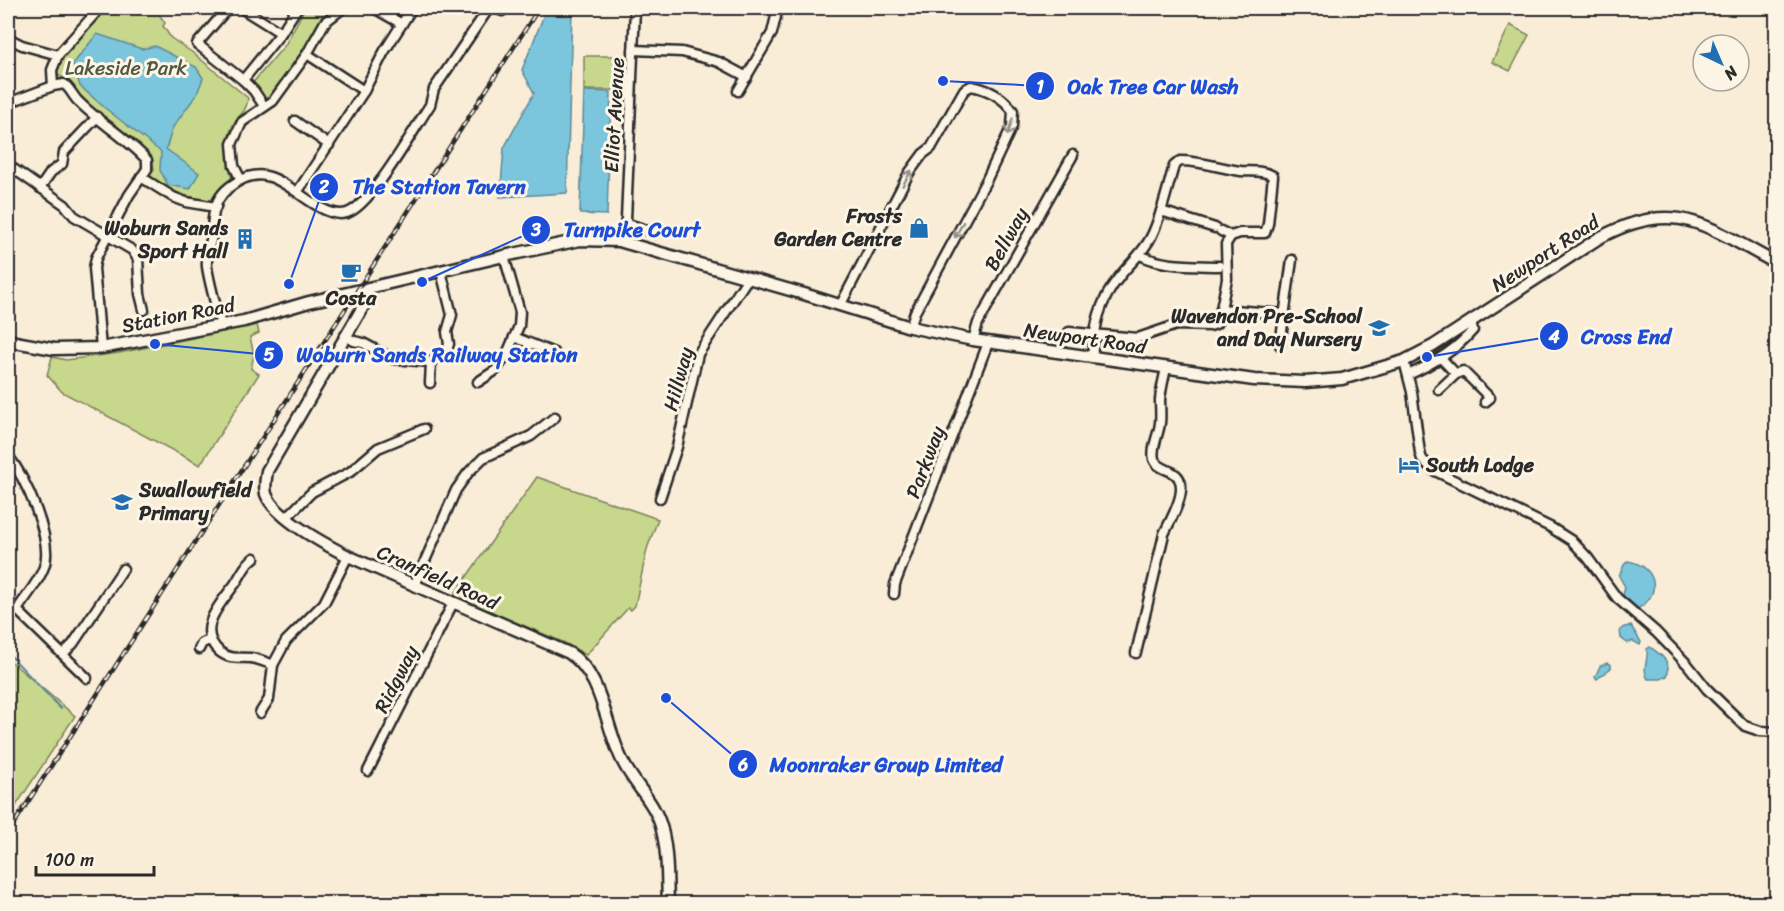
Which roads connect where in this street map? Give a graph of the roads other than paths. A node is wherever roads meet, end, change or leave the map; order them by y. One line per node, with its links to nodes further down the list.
1 (228, 8): 18 (street)
2 (242, 8): 12 (street)
3 (297, 8): 12 (street)
4 (343, 8): 15 (street)
5 (374, 8): 11 (street)
6 (412, 8): 11 (street)
7 (489, 8): 32 (street)
8 (635, 8): 14 (street, Elliot Avenue)
9 (777, 8): 17 (street)
10 (95, 9): 16 (street)
11 (402, 24): 20 (street)
12 (281, 33): 18 (street)
13 (8, 38): 16 (street)
14 (633, 50): 17 (street); 35 (street, Elliot Avenue)
15 (307, 54): 20 (street); 23 (street)
16 (58, 55): 19 (street)
17 (747, 77): 21 (street)
18 (243, 80): 23 (street)
19 (53, 86): 22 (street); 24 (street)
20 (364, 91): 26 (street)
21 (738, 91)
22 (8, 103)
23 (264, 106): 30 (street)
24 (97, 117): 29 (street); 31 (street)
25 (295, 121): 26 (street)
26 (329, 145): 32 (street)
27 (1073, 155): 61 (street, Bellway)
28 (8, 165): 31 (street)
29 (141, 177): 33 (street); 37 (street)
30 (241, 180): 32 (street); 33 (street)
31 (40, 188): 37 (street)
32 (298, 191)
33 (216, 207): 54 (street)
34 (1161, 211): 38 (street); 38 (street); 40 (street)
35 (626, 223): 36 (street); 39 (street, Elliot Avenue)
36 (655, 233)
37 (108, 235): 51 (street); 64 (street)
38 (1231, 236): 50 (street)
39 (625, 243): 41 (street, Newport Road); 46 (street, Newport Road)
40 (1140, 255): 44 (street); 57 (street)
41 (504, 256): 45 (street, Newport Road); 59 (street)
42 (1292, 260): 52 (street)
43 (1776, 263): 53 (street, Newport Road)
44 (1219, 266)
45 (441, 271): 47 (street, Newport Road); 69 (street)
46 (748, 278): 49 (street, Newport Road); 80 (street, Hillway)
47 (368, 289): 48 (street, Newport Road); 58 (street, Cranfield Road)
48 (354, 292): 54 (street, Station Road)
49 (841, 304): 55 (street, Newport Road); 55 (street, one-way to 55)
50 (1221, 309): 52 (street); 57 (street)
51 (144, 310)
52 (1285, 314): 63 (street)
53 (1471, 322): 67 (street); 68 (street, Newport Road)
54 (221, 325): 64 (street, Station Road)
55 (910, 327): 61 (street, Newport Road)
56 (1069, 332): 57 (street)
57 (1094, 335): 66 (street)
58 (345, 336): 69 (street); 81 (street, Cranfield Road)
59 (514, 337): 65 (street); 73 (street)
60 (8, 339): 64 (street, Station Road)
61 (973, 340): 62 (street, Newport Road)
62 (988, 343): 66 (street, Newport Road); 86 (street, Parkway)
63 (1280, 345)
64 (102, 348)
65 (554, 353)
66 (1092, 358): 70 (street, Newport Road)
67 (1442, 358): 71 (street); 72 (street)
68 (1404, 361): 70 (street, Newport Road); 72 (street)
69 (431, 362): 74 (street)
70 (1166, 368): 92 (street)
71 (1456, 374): 75 (street); 76 (street)
72 (1408, 375): 97 (street)
73 (478, 382)
74 (430, 383)
75 (1439, 390)
76 (1485, 402)
77 (555, 417): 85 (street)
78 (424, 429): 81 (street)
79 (9, 460): 89 (street)
80 (660, 498)
81 (287, 517): 82 (street, Cranfield Road)
82 (348, 556): 85 (street, Cranfield Road); 94 (street)
83 (254, 558): 90 (street)
84 (123, 569): 93 (street)
85 (414, 586): 87 (street, Cranfield Road)
86 (894, 594)
87 (453, 603): 98 (street, Ridgway); 99 (street, Cranfield Road)
88 (8, 604): 89 (street)
89 (17, 610): 93 (street)
90 (210, 640): 91 (street); 94 (street)
91 (199, 649)
92 (1136, 653)
93 (63, 654): 95 (street)
94 (273, 665): 96 (street)
95 (87, 678)
96 (260, 712)
97 (1776, 732)
98 (368, 771)
99 (668, 903)

